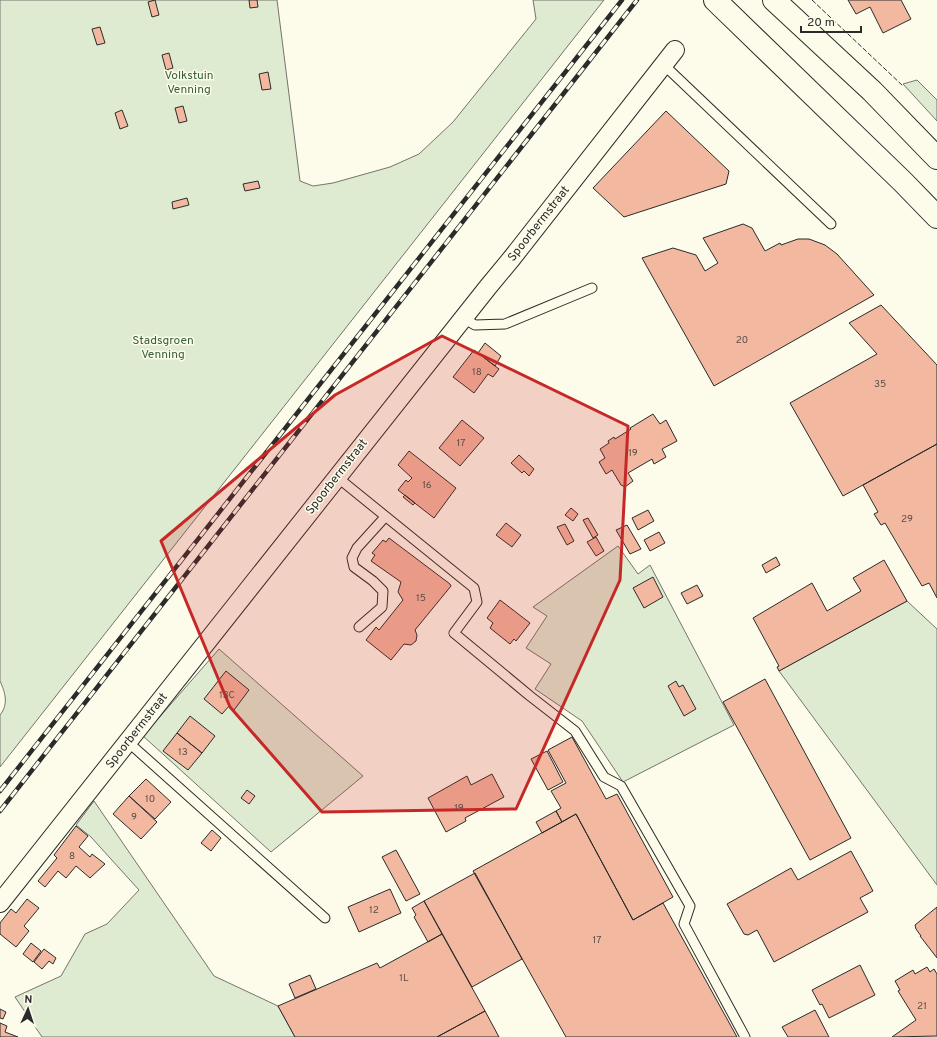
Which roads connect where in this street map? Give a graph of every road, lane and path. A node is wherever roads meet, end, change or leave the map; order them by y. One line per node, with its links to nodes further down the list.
1 (715, 0): 6 (highway)
2 (774, 0): 5 (highway)
3 (675, 50): 4 (street, Spoorbermstraat)
4 (664, 65): 7 (lane); 9 (street, Spoorbermstraat)
5 (937, 158)
6 (937, 217)
7 (830, 224)
8 (592, 288): 9 (lane)
9 (463, 318): 10 (street, Spoorbermstraat)
10 (337, 477): 11 (lane); 13 (street, Spoorbermstraat)
11 (385, 517): 12 (lane); 16 (lane)
12 (359, 627)
13 (128, 742): 14 (street, Spoorbermstraat); 15 (lane)
14 (0, 903)
15 (325, 918)
16 (745, 1037)

